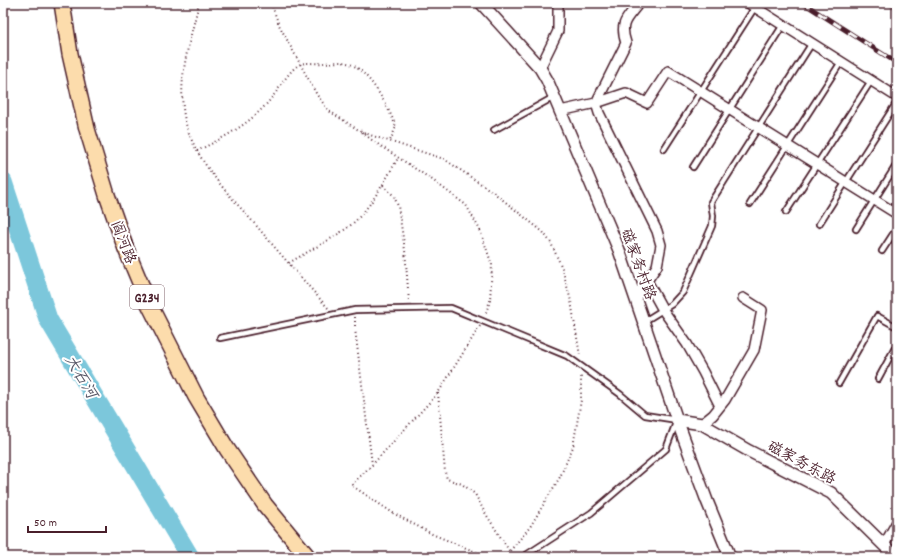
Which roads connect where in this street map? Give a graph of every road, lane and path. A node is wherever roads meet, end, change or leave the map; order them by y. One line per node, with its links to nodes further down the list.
1 (62, 3): 66 (highway, 阎河路 / G234)
2 (199, 3): 27 (path)
3 (271, 3): 11 (path)
4 (481, 3): 12 (street, 磁家务村路)
5 (558, 3): 12 (street)
6 (639, 3): 18 (street)
7 (751, 5): 8 (street); 14 (lane)
8 (783, 25): 9 (street); 19 (lane)
9 (812, 43): 10 (street); 21 (lane)
10 (841, 62): 13 (street); 25 (lane)
11 (300, 64): 22 (path); 24 (path); 27 (path)
12 (540, 68): 15 (street, 磁家务村路)
13 (871, 80): 16 (street); 29 (lane)
14 (701, 91): 18 (street); 19 (street); 26 (lane)
15 (554, 97): 20 (street, 磁家务村路); 23 (lane)
16 (897, 97)
17 (897, 102): 32 (lane)
18 (596, 103): 20 (street); 43 (street)
19 (730, 109): 21 (street); 31 (lane)
20 (560, 111): 44 (street, 磁家务村路)
21 (759, 127): 25 (street); 48 (lane)
22 (357, 129): 24 (path); 28 (path)
23 (494, 130)
24 (390, 141): 55 (path)
25 (788, 145): 29 (street); 35 (lane)
26 (664, 149)
27 (197, 151): 42 (path)
28 (398, 158): 33 (path); 50 (path)
29 (817, 164): 32 (street); 36 (lane)
30 (897, 164): 34 (lane)
31 (693, 167)
32 (846, 182): 34 (street); 38 (lane)
33 (383, 185): 42 (path); 46 (path)
34 (875, 200): 37 (street); 40 (lane)
35 (750, 204)
36 (786, 212)
37 (897, 214)
38 (819, 224)
39 (897, 228): 41 (lane)
40 (856, 229)
41 (882, 251)
42 (289, 263): 49 (path)
43 (647, 281): 44 (street); 48 (street)
44 (635, 298): 51 (street, 磁家务村路)
45 (743, 298): 59 (street)
46 (410, 309): 47 (lane); 50 (lane)
47 (355, 310): 49 (lane); 62 (path)
48 (663, 310): 51 (lane); 59 (street)
49 (333, 314): 53 (lane)
50 (483, 321): 55 (lane); 58 (path)
51 (643, 322): 60 (street, 磁家务村路)
52 (897, 327): 57 (lane)
53 (220, 338)
54 (897, 344): 56 (lane)
55 (581, 366): 60 (lane); 65 (path)
56 (878, 379)
57 (839, 383)
58 (438, 393): 62 (path); 65 (path)
59 (720, 406): 61 (street)
60 (676, 420): 61 (street, 磁家务东路); 69 (lane); 70 (street, 磁家务村路)
61 (702, 424): 64 (street, 磁家务东路)
62 (372, 465): 67 (path)
63 (897, 522): 64 (street)
64 (884, 545): 71 (street, 磁家务东路)
65 (510, 552): 68 (path)
66 (308, 557)
67 (488, 557)
68 (505, 557)
69 (523, 557)
70 (730, 557)
71 (896, 557)

